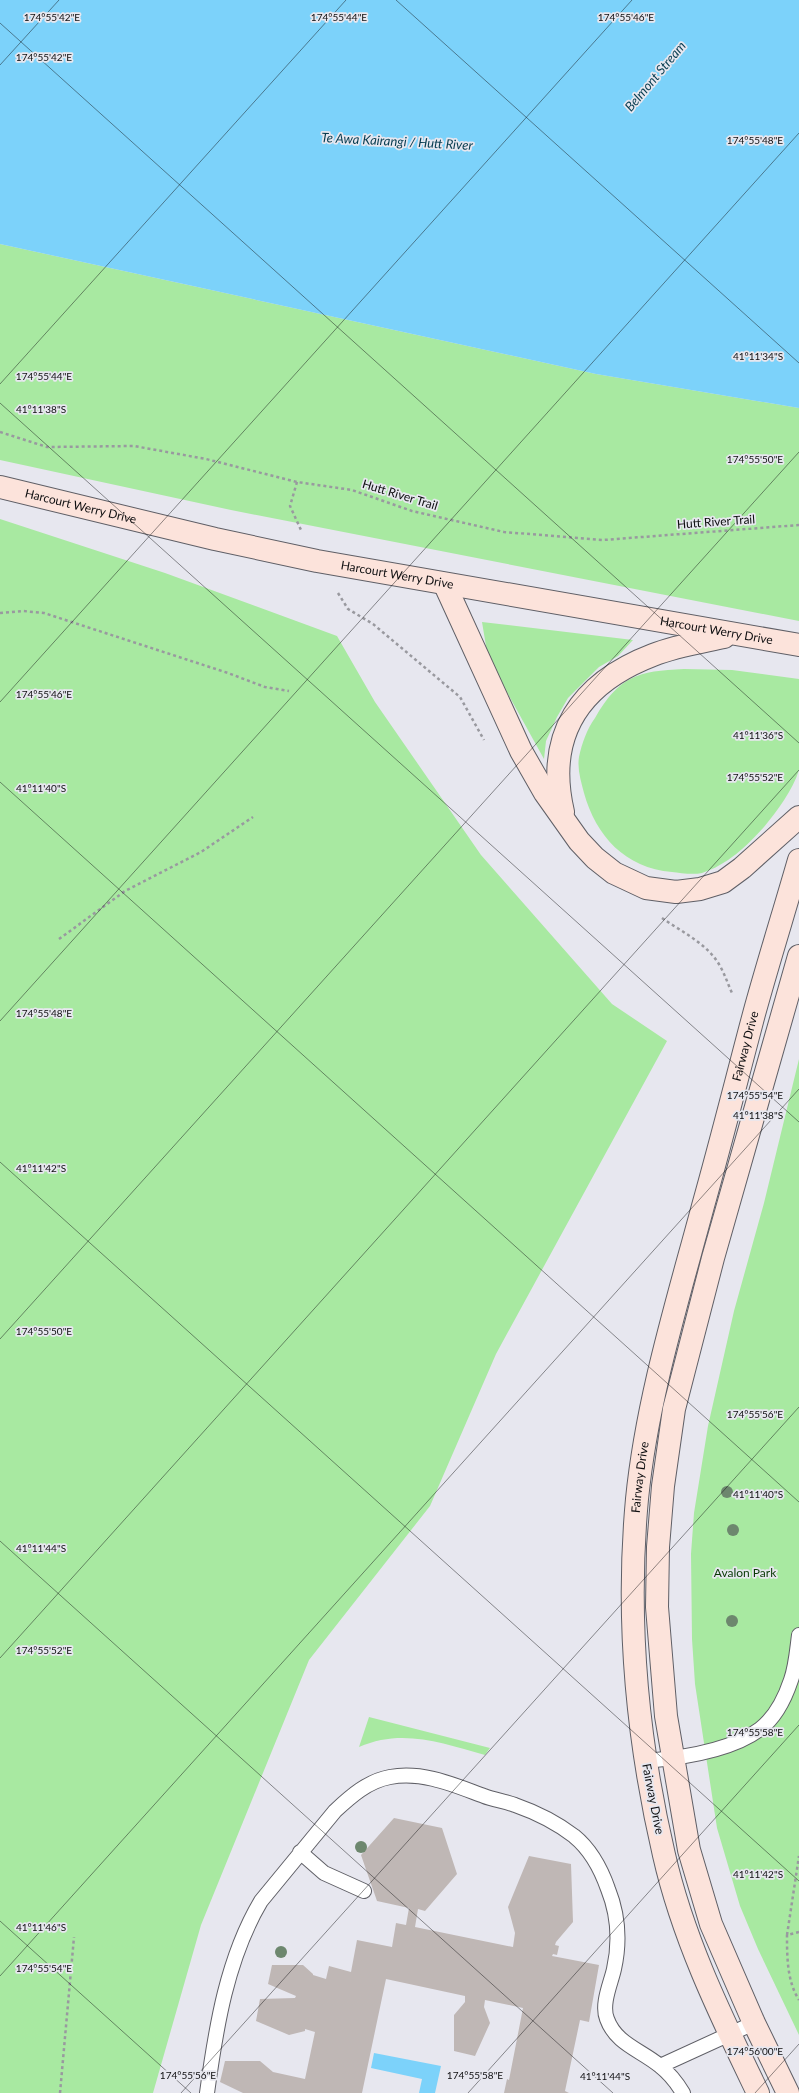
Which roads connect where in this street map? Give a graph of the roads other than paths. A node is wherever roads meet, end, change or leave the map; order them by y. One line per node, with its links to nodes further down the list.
1 (0, 487): 2 (main road, Harcourt Werry Drive)
2 (445, 585): 3 (main road, Harcourt Werry Drive); 6 (main road)
3 (733, 635): 4 (main road, Harcourt Werry Drive); 6 (main road)
4 (799, 645)
5 (799, 817): 6 (main road)
6 (564, 819)
7 (798, 866): 11 (main road, Fairway Drive)
8 (799, 956): 10 (main road, Fairway Drive)
9 (799, 1635): 10 (lane)
10 (673, 1758): 11 (lane); 14 (main road, Fairway Drive)
11 (646, 1761): 15 (main road, Fairway Drive)
12 (300, 1852): 13 (lane); 16 (lane); 17 (lane)
13 (364, 1891)
14 (754, 2023): 15 (lane); 20 (main road, Fairway Drive)
15 (730, 2034): 16 (lane); 19 (main road, Fairway Drive)
16 (660, 2066): 18 (lane)
17 (207, 2093)
18 (683, 2093)
19 (758, 2093)
20 (788, 2093)

